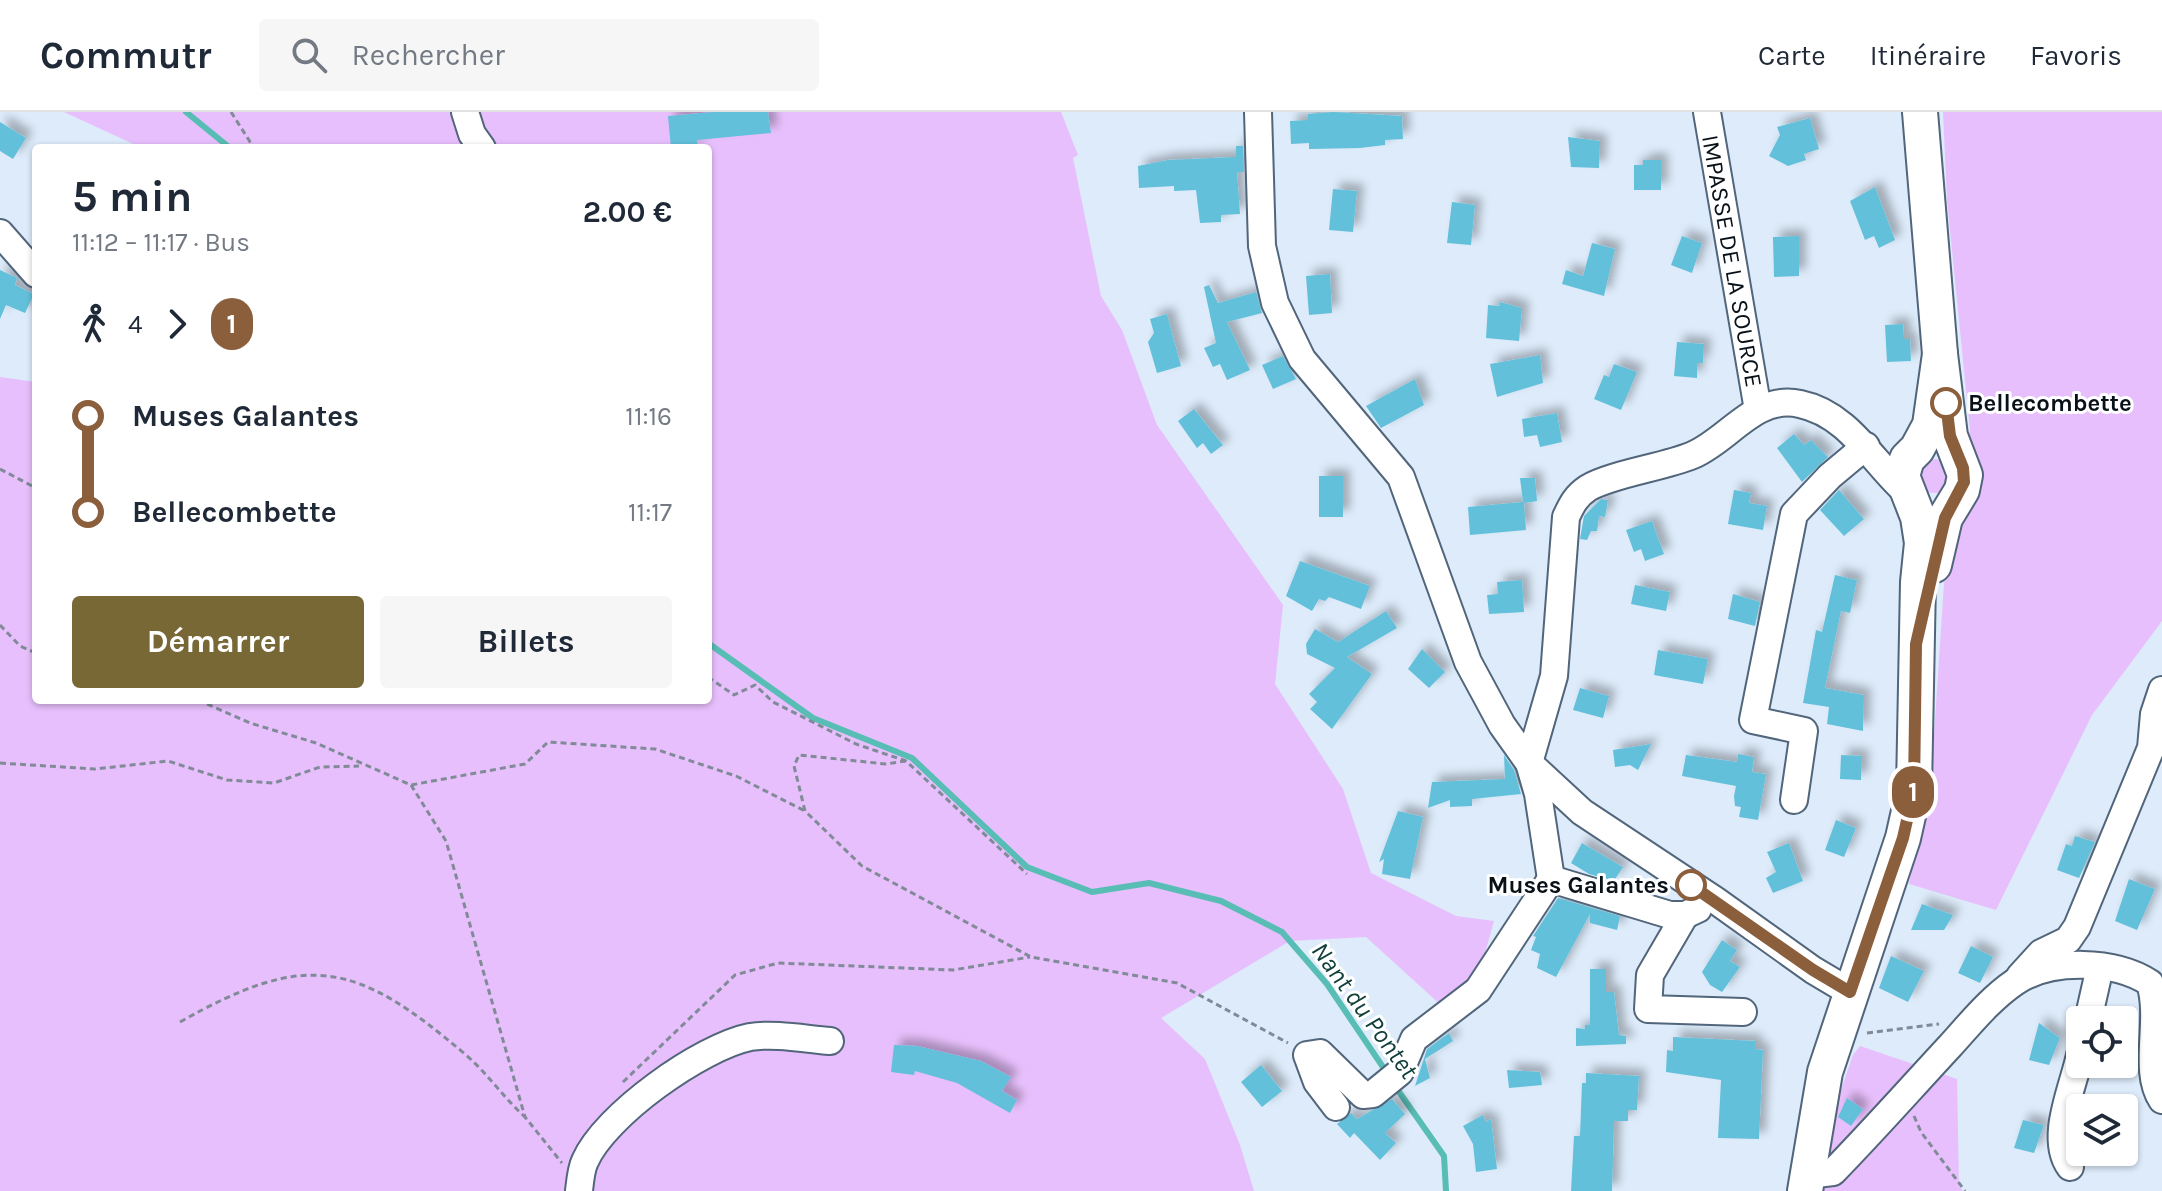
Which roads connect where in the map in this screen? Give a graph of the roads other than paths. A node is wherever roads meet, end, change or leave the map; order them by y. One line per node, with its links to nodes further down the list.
1 (465, 112): 5 (street)
2 (1258, 112): 17 (street)
3 (1707, 112): 9 (street, IMPASSE DE LA SOURCE)
4 (1920, 112): 8 (main road)
5 (479, 144)
6 (0, 233): 7 (street)
7 (32, 269)
8 (1940, 354): 11 (main road); 12 (main road)
9 (1758, 410): 10 (street); 17 (street)
10 (1866, 446): 11 (street); 13 (street); 18 (street)
11 (1914, 452): 12 (main road); 13 (main road)
12 (1956, 454): 14 (main road)
13 (1910, 496): 14 (main road); 15 (main road)
14 (1952, 501): 15 (main road)
15 (1916, 644): 24 (main road)
16 (2162, 690): 23 (street)
17 (1529, 763): 19 (street); 20 (street)
18 (1794, 800)
19 (1551, 879): 21 (street); 30 (street)
20 (1715, 900): 21 (street); 24 (street)
21 (1685, 915): 26 (street)
22 (2100, 967): 23 (street); 25 (street); 29 (street)
23 (2015, 982): 32 (street)
24 (1850, 992): 32 (main road)
25 (2091, 1006)
26 (1743, 1012)
27 (830, 1041): 33 (street)
28 (2075, 1078): 31 (street)
29 (2162, 1100)
30 (1336, 1107)
31 (2070, 1167)
32 (1806, 1183)
33 (579, 1190)

